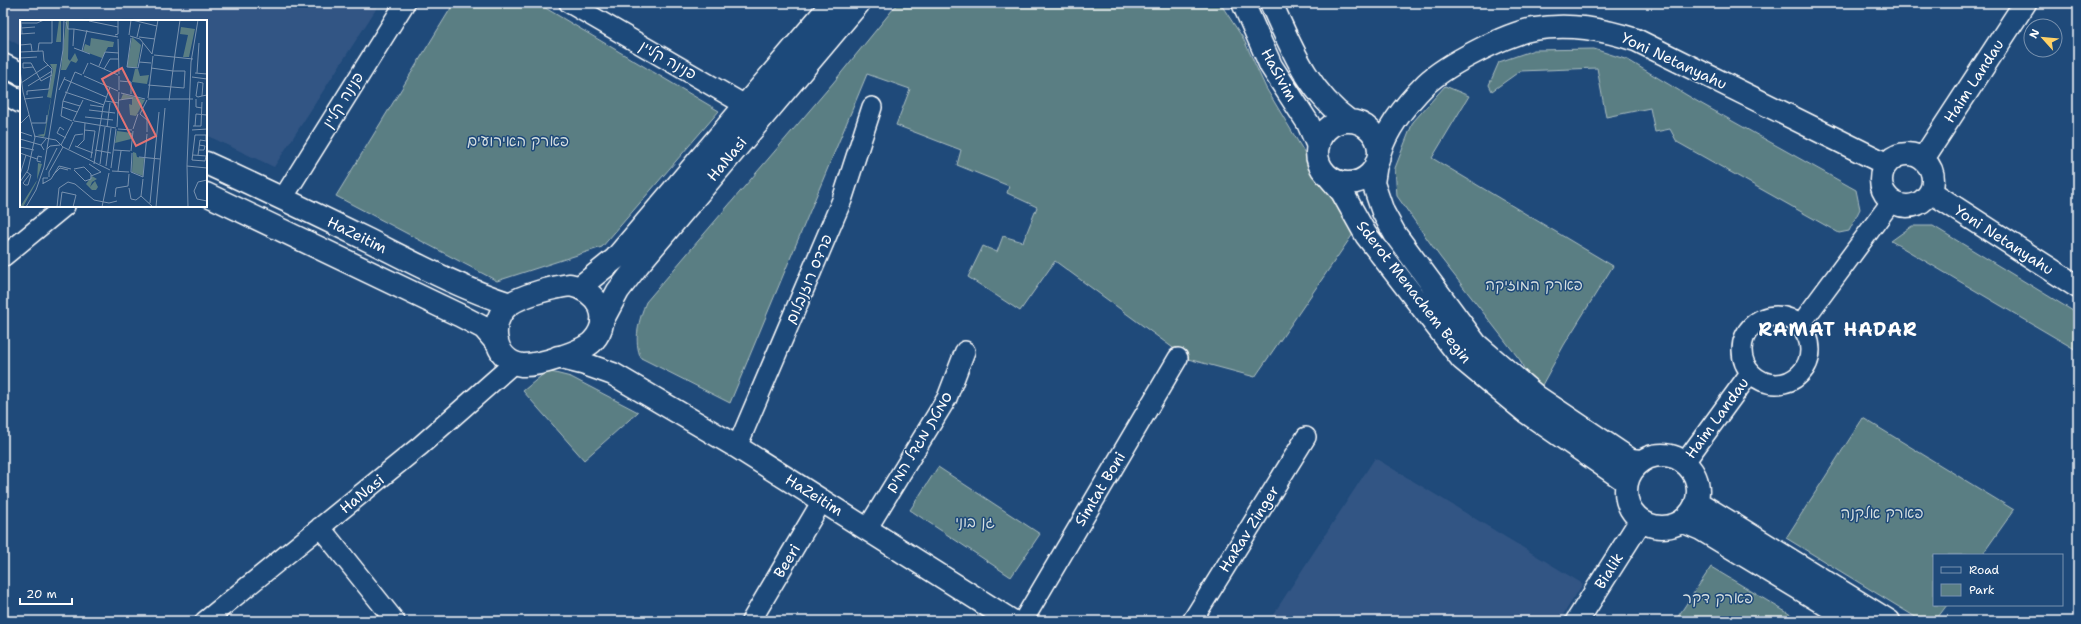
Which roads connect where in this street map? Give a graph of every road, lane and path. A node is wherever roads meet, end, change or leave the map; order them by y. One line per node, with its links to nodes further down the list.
1 (405, 3): 24 (street, פנינה קליין)
2 (569, 3): 13 (street, פנינה קליין)
3 (832, 3): 13 (street, HaNasi)
4 (859, 3): 31 (street, HaNasi)
5 (1243, 3): 16 (street, HaSivim)
6 (1271, 3): 15 (street, HaSivim)
7 (2025, 3): 18 (street, Haim Landau)
8 (3, 65): 9 (street)
9 (20, 74)
10 (3, 92): 12 (street)
11 (1416, 95): 15 (street, Yoni Netanyahu); 17 (street, Yoni Netanyahu); 20 (street, Yoni Netanyahu)
12 (20, 101)
13 (745, 105): 28 (street, HaNasi)
14 (872, 107): 42 (street, פרדס רוזנבלום)
15 (1355, 123): 16 (street); 17 (street)
16 (1318, 146): 21 (street)
17 (1378, 159): 21 (street); 43 (street, Sderot Menachem Begin)
18 (1923, 159): 20 (street); 22 (street)
19 (207, 163): 24 (street, HaZeitim)
20 (1886, 164): 25 (street)
21 (1329, 177): 45 (street, Sderot Menachem Begin)
22 (1930, 192): 25 (street); 29 (street, Yoni Netanyahu)
23 (207, 194): 33 (street, HaZeitim)
24 (283, 198): 30 (street, HaZeitim)
25 (1891, 202): 32 (street)
26 (64, 207): 27 (street)
27 (3, 257)
28 (580, 287): 30 (street); 31 (street)
29 (2078, 287)
30 (510, 304): 33 (street)
31 (602, 321): 34 (street)
32 (1800, 325): 39 (street); 39 (street)
33 (496, 342): 38 (street)
34 (593, 342): 36 (street); 40 (street, HaZeitim)
35 (965, 351): 51 (street, סמטת מגדל המים)
36 (558, 357): 38 (street); 40 (street, HaZeitim)
37 (1178, 358): 56 (street, Simtat Boni)
38 (515, 362): 50 (street, HaNasi)
39 (1750, 373): 44 (street, Haim Landau)
40 (613, 374): 42 (street, HaZeitim)
41 (1306, 437): 57 (street, HaRav Zinger)
42 (737, 447): 46 (street, HaZeitim)
43 (1641, 462): 44 (street); 45 (street)
44 (1684, 462): 47 (street)
45 (1627, 482): 48 (street)
46 (822, 501): 51 (street, HaZeitim); 54 (street, Beeri)
47 (1696, 502): 49 (street); 60 (street)
48 (1641, 520): 49 (street); 58 (street, Bialik)
49 (1682, 521): 59 (street)
50 (320, 527): 52 (street, HaNasi); 53 (street)
51 (867, 529): 55 (street, HaZeitim)
52 (204, 621)
53 (395, 621)
54 (751, 621)
55 (1012, 621)
56 (1022, 621)
57 (1192, 621)
58 (1577, 621)
59 (1853, 621)
60 (1889, 621)

